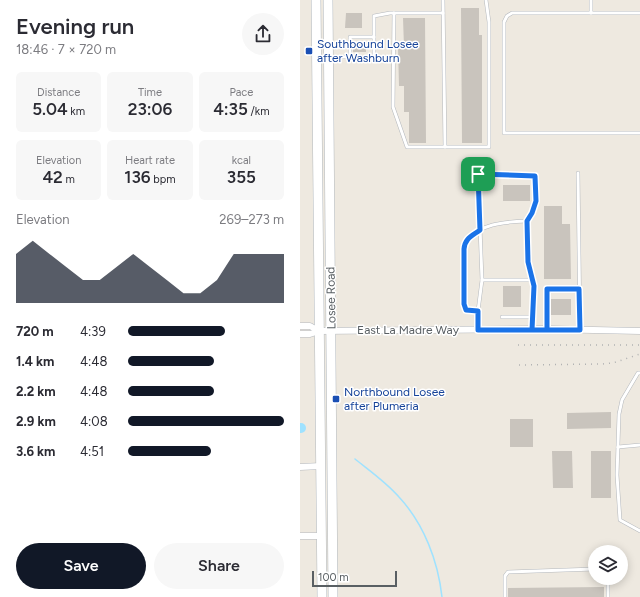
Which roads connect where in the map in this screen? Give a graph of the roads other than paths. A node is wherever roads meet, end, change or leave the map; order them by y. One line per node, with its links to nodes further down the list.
1 (316, 0): 29 (main road, Losee Road)
2 (328, 0): 11 (main road, Losee Road)
3 (443, 0): 7 (lane)
4 (486, 0): 14 (lane)
5 (591, 0): 8 (lane)
6 (394, 13): 7 (lane); 10 (lane); 14 (lane)
7 (443, 13): 14 (lane)
8 (591, 13): 9 (lane); 13 (lane)
9 (640, 13)
10 (374, 37): 12 (lane); 12 (lane)
11 (328, 57): 12 (lane); 30 (main road, Losee Road)
12 (350, 57)
13 (640, 133)
14 (445, 147)
15 (578, 173): 20 (lane)
16 (527, 221): 17 (lane); 17 (lane); 19 (lane)
17 (480, 230): 18 (lane); 21 (lane)
18 (482, 280): 19 (lane); 21 (lane)
19 (532, 280): 23 (lane)
20 (579, 289): 27 (lane); 28 (lane)
21 (478, 311): 25 (lane)
22 (502, 317): 23 (lane)
23 (533, 317): 26 (lane)
24 (300, 326): 29 (street, East La Madre Way)
25 (478, 330): 26 (street, East La Madre Way); 30 (street, East La Madre Way)
26 (532, 330): 27 (street, East La Madre Way)
27 (547, 330): 28 (street, East La Madre Way)
28 (580, 330): 31 (street, East La Madre Way)
29 (319, 331): 30 (street, East La Madre Way); 32 (street, East La Madre Way); 37 (main road, Losee Road)
30 (332, 331): 38 (main road, Losee Road)
31 (640, 331)
32 (300, 334)
33 (640, 373): 35 (lane)
34 (640, 445): 35 (lane)
35 (618, 447): 39 (lane)
36 (300, 466): 37 (street)
37 (320, 466): 38 (main road); 41 (main road, Losee Road)
38 (333, 501): 45 (main road, Losee Road)
39 (640, 531)
40 (300, 536): 41 (street)
41 (321, 536): 44 (main road, Losee Road)
42 (588, 569): 46 (lane)
43 (608, 585): 47 (lane)
44 (322, 597)
45 (333, 597)
46 (505, 597)
47 (608, 597)

